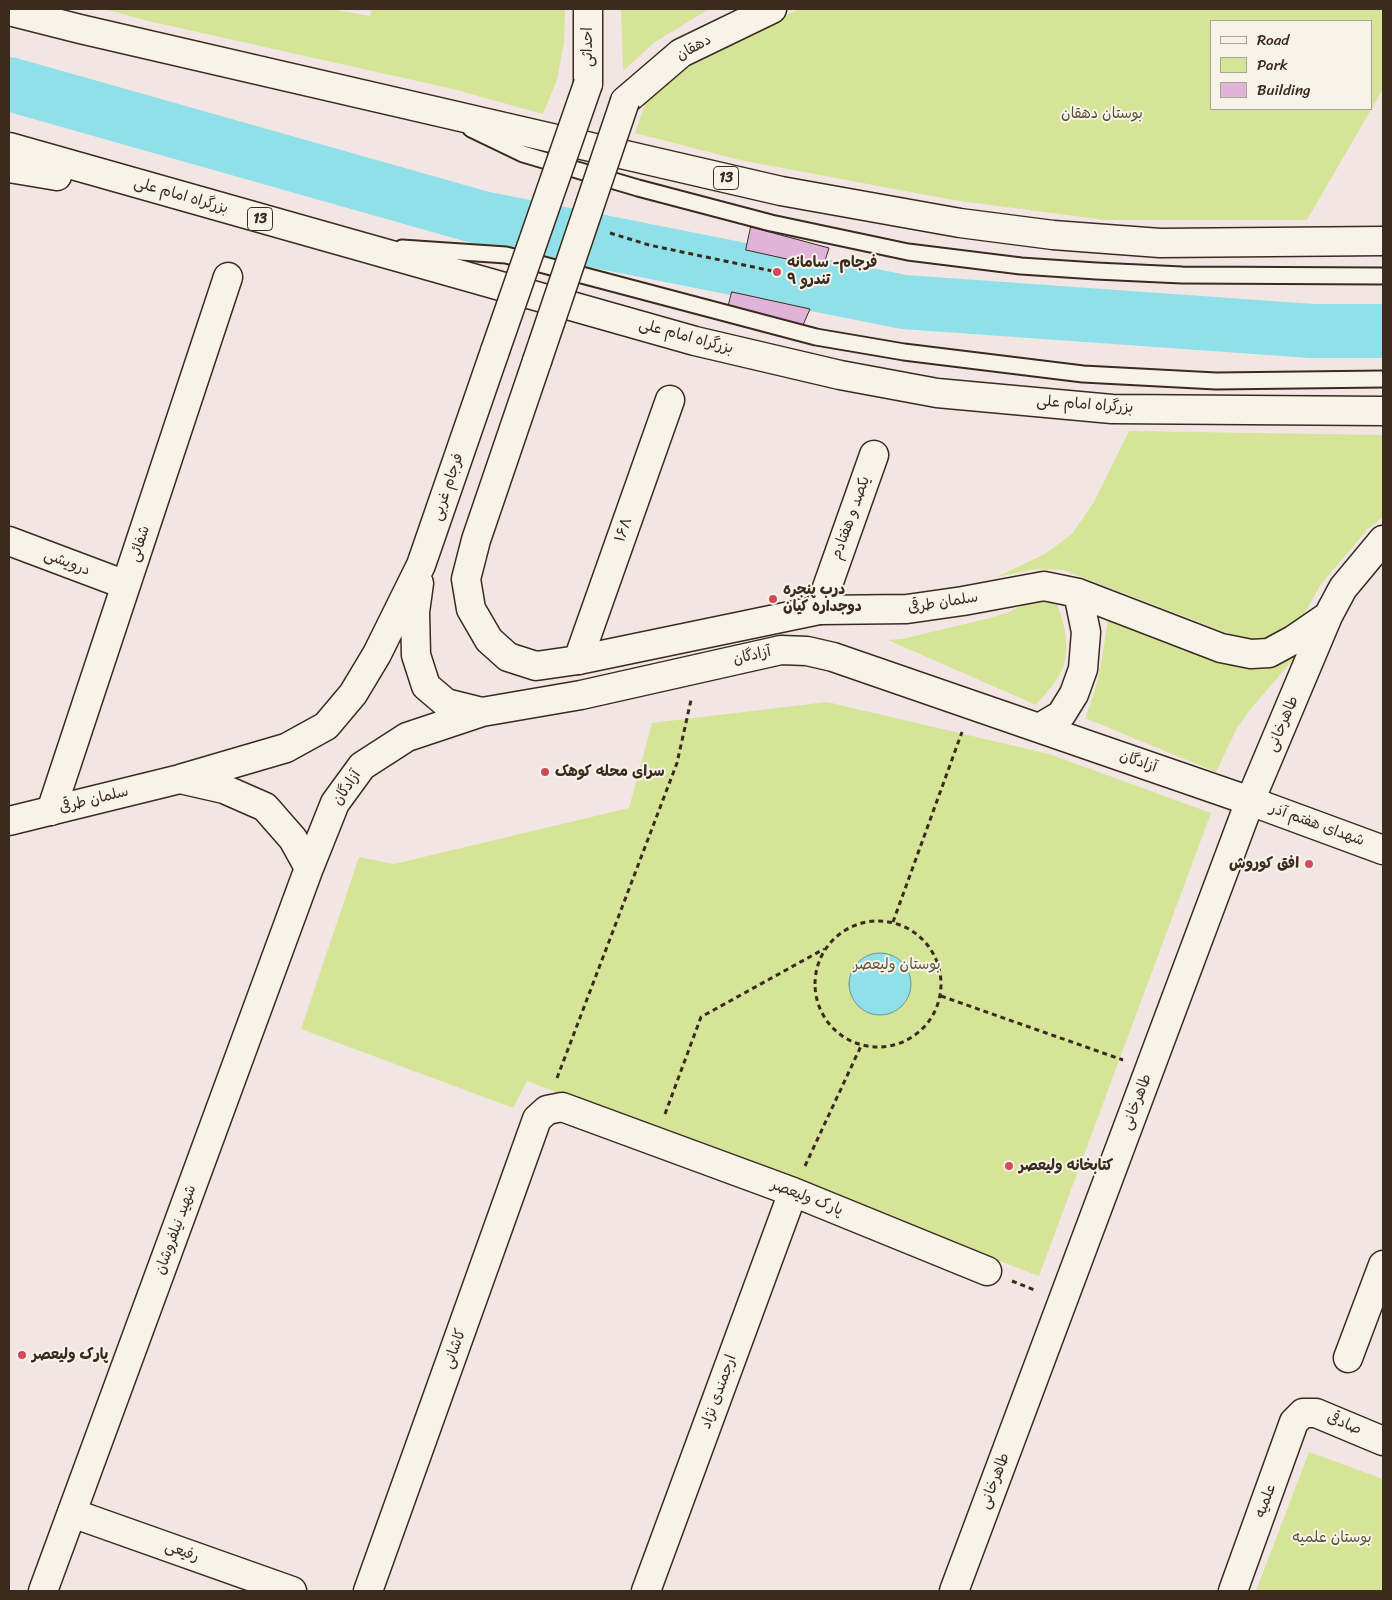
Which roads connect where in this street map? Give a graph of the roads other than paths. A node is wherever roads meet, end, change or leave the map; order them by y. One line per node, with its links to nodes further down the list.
1 (29, 9): 5 (main road)
2 (588, 9): 6 (main road, احداثی)
3 (772, 9): 24 (main road, دهقان, bridge)
4 (9, 11): 5 (main road, 13)
5 (80, 29): 7 (main road, 13)
6 (588, 84): 21 (main road, فرجام غربی, bridge)
7 (431, 110): 11 (main road, 13); 13 (lane)
8 (9, 147): 10 (main road, بزرگراه امام علی / 13)
9 (9, 168): 10 (main road)
10 (166, 192): 12 (main road, بزرگراه امام علی / 13)
11 (1383, 241)
12 (353, 245): 15 (lane); 17 (main road, بزرگراه امام علی / 13)
13 (1383, 276)
14 (228, 277): 22 (main road, شفائی)
15 (1383, 379)
16 (670, 400): 27 (main road, ۱۶۸)
17 (1383, 411)
18 (874, 455): 25 (main road, یکصد و هفتادم)
19 (1383, 540): 26 (main road, سلمان طرقی)
20 (9, 541): 22 (main road, درویشی)
21 (421, 565): 28 (main road); 30 (main road, فرجام غربی)
22 (126, 585): 32 (main road, شفائی)
23 (1078, 593): 25 (main road, سلمان طرقی); 26 (main road, سلمان طرقی); 29 (main road)
24 (470, 608): 27 (main road, سلمان طرقی)
25 (819, 610): 27 (main road, سلمان طرقی)
26 (1328, 616): 31 (main road, طاهرخانی)
27 (578, 660)
28 (482, 712): 29 (main road, آزادگان); 35 (main road, آزادگان)
29 (1039, 728): 31 (main road, آزادگان)
30 (180, 778): 32 (main road, سلمان طرقی); 35 (main road)
31 (1250, 800): 34 (main road, شهدای هفتم آذر); 48 (main road, طاهرخانی)
32 (51, 811): 33 (main road, سلمان طرقی)
33 (9, 821)
34 (1383, 850)
35 (309, 868): 43 (main road, شهید نیلفروشان)
36 (545, 1112): 37 (main road, پارک ولیعصر); 46 (main road, کاشانی)
37 (793, 1192): 39 (main road, پارک ولیعصر); 47 (main road, ارجمندی نژاد)
38 (1383, 1265): 40 (main road)
39 (987, 1271)
40 (1348, 1358)
41 (1303, 1414): 42 (main road, صادقی); 49 (main road, علمیه)
42 (1383, 1441)
43 (72, 1513): 44 (main road, شهید نیلفروشان); 45 (main road, رفیعی)
44 (43, 1591)
45 (292, 1591)
46 (368, 1591)
47 (646, 1591)
48 (954, 1591)
49 (1234, 1591)

